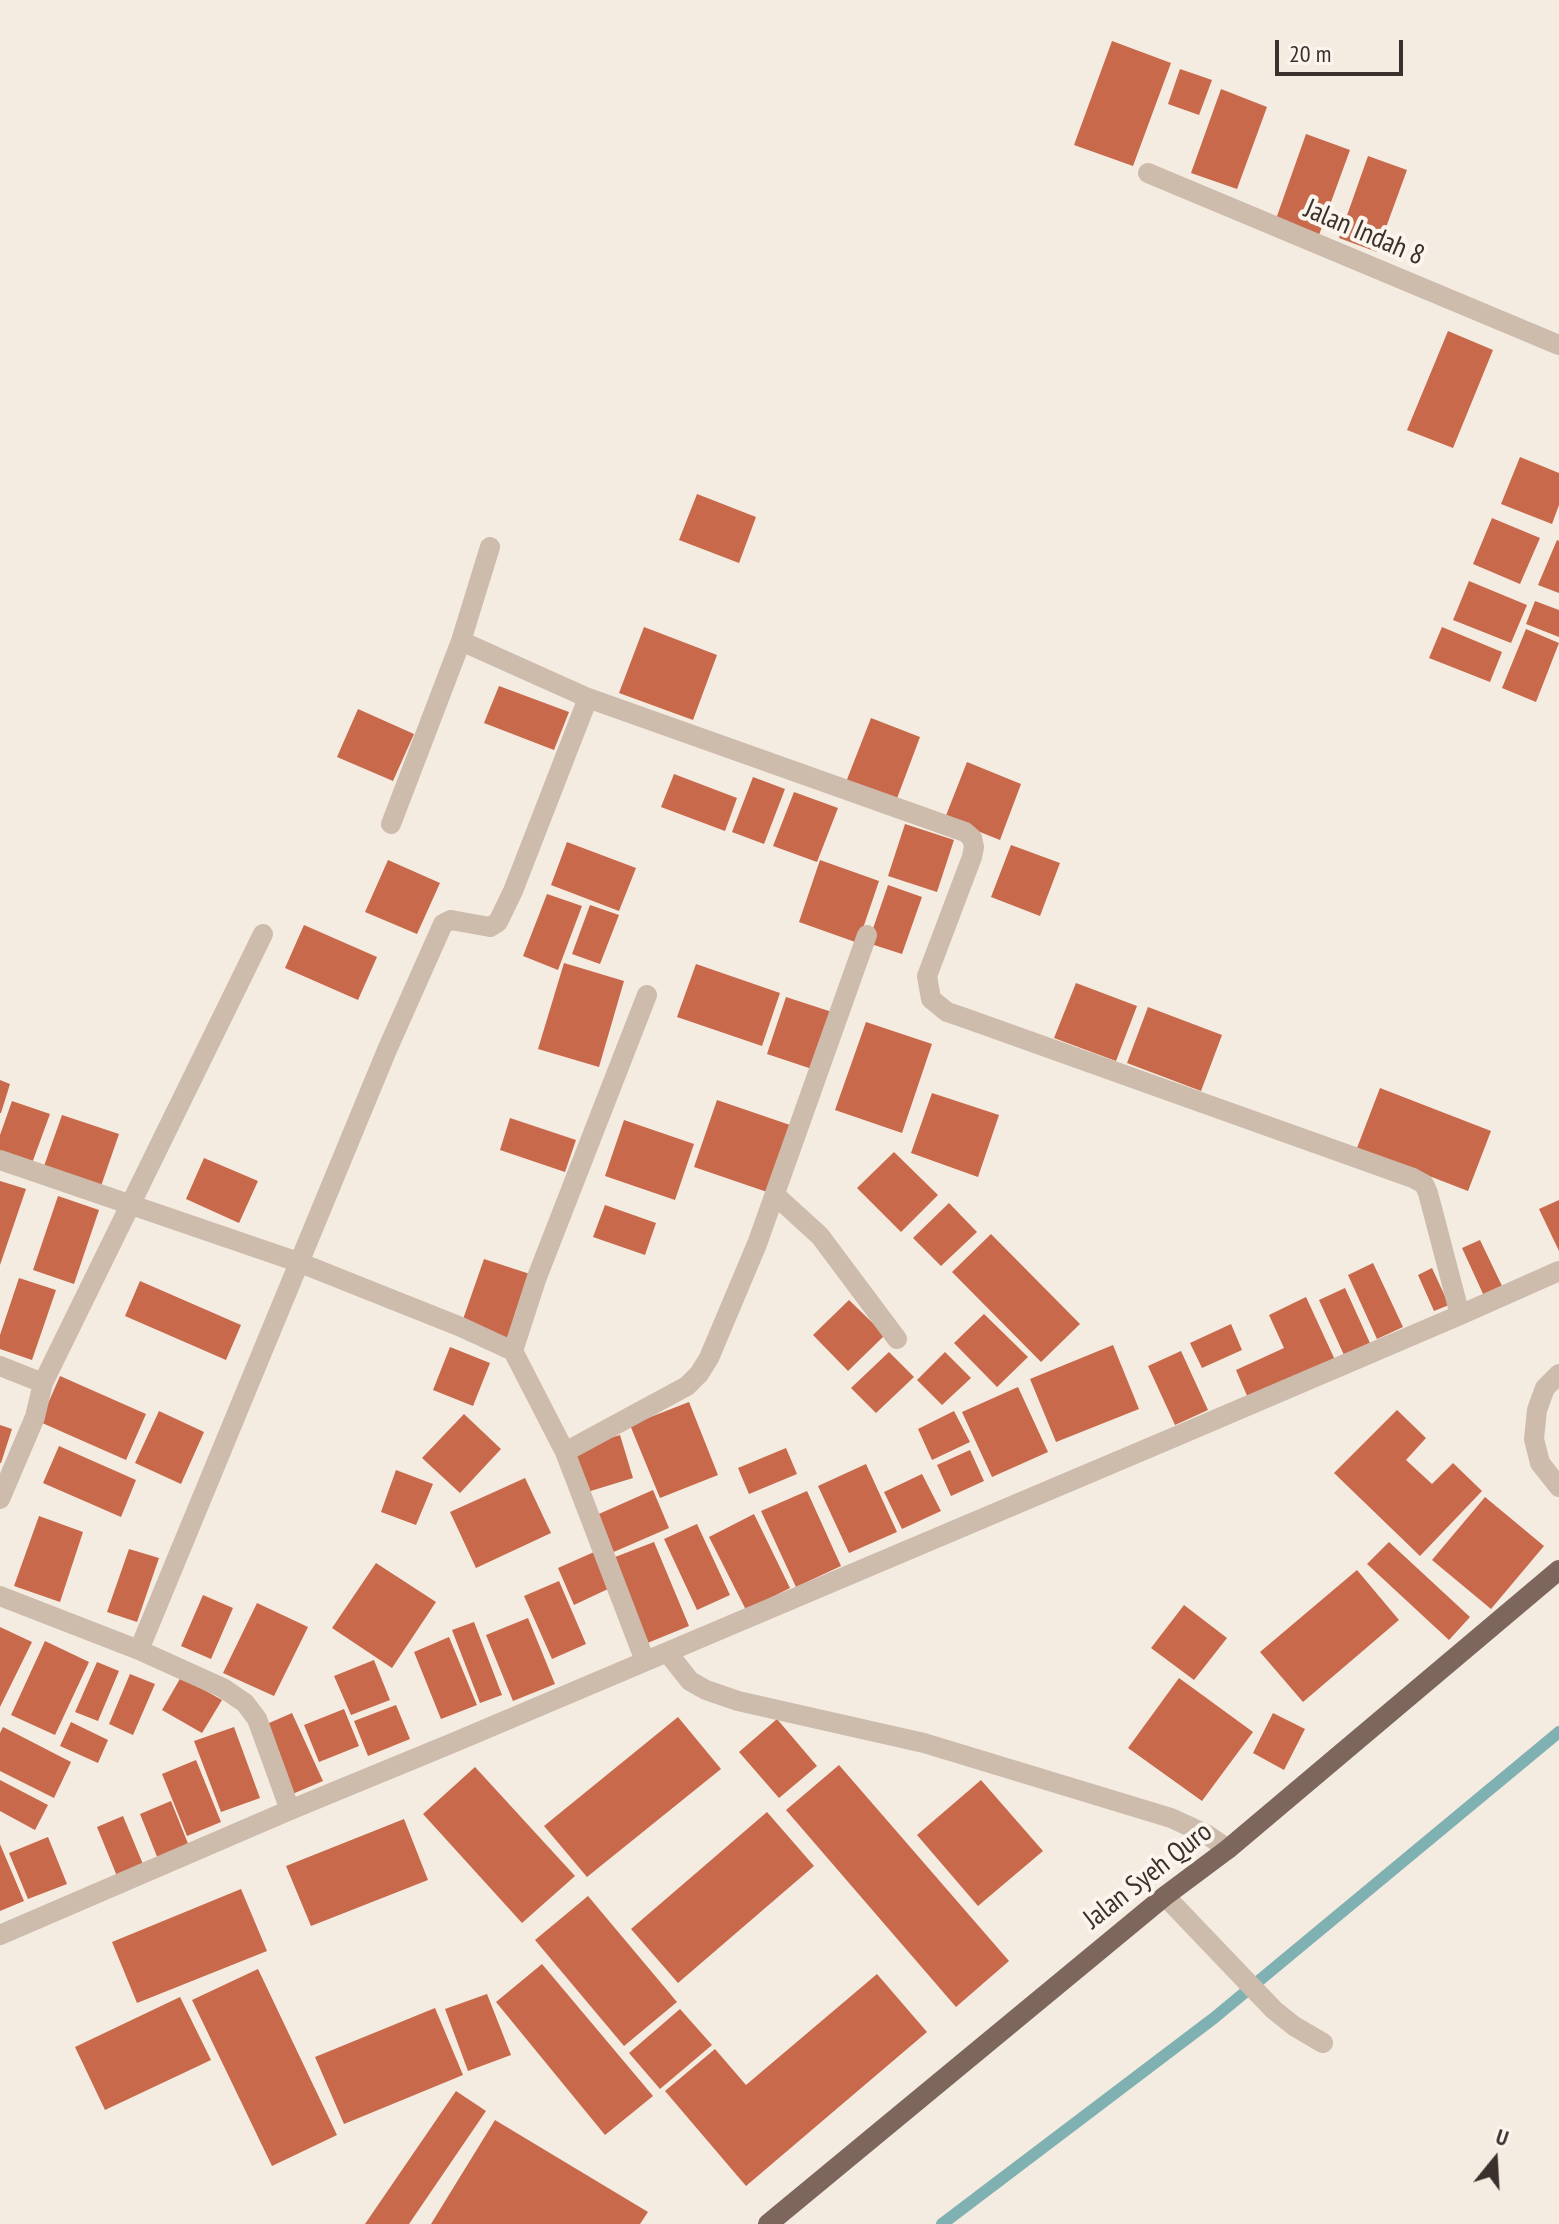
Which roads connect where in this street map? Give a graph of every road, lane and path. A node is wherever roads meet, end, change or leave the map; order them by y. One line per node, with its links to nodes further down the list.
1 (1148, 173): 2 (street, Jalan Indah 8)
2 (1559, 345)
3 (490, 547): 4 (street)
4 (461, 641): 5 (street); 6 (street)
5 (588, 698): 13 (street); 15 (street)
6 (391, 824)
7 (263, 934): 12 (street)
8 (867, 935): 11 (street)
9 (647, 995): 17 (street)
10 (0, 1160): 12 (street)
11 (775, 1195): 16 (street); 21 (street)
12 (130, 1204): 13 (street); 20 (street)
13 (298, 1262): 17 (street); 26 (street)
14 (1559, 1271): 15 (street)
15 (1460, 1315): 27 (street)
16 (897, 1339)
17 (513, 1351): 21 (street)
18 (0, 1366): 20 (street)
19 (1559, 1374): 22 (street)
20 (43, 1383): 23 (street)
21 (565, 1452): 28 (street)
22 (1559, 1487)
23 (0, 1499)
24 (1559, 1570): 30 (main road, Jalan Syeh Quro)
25 (0, 1596): 26 (street)
26 (139, 1650): 29 (street)
27 (667, 1652): 28 (street); 30 (street)
28 (645, 1661): 29 (street)
29 (290, 1810): 32 (street)
30 (1228, 1849): 31 (main road, Jalan Syeh Quro)
31 (1165, 1896): 33 (street); 34 (main road, Jalan Syeh Quro)
32 (0, 1935)
33 (1323, 2043)
34 (768, 2224)

